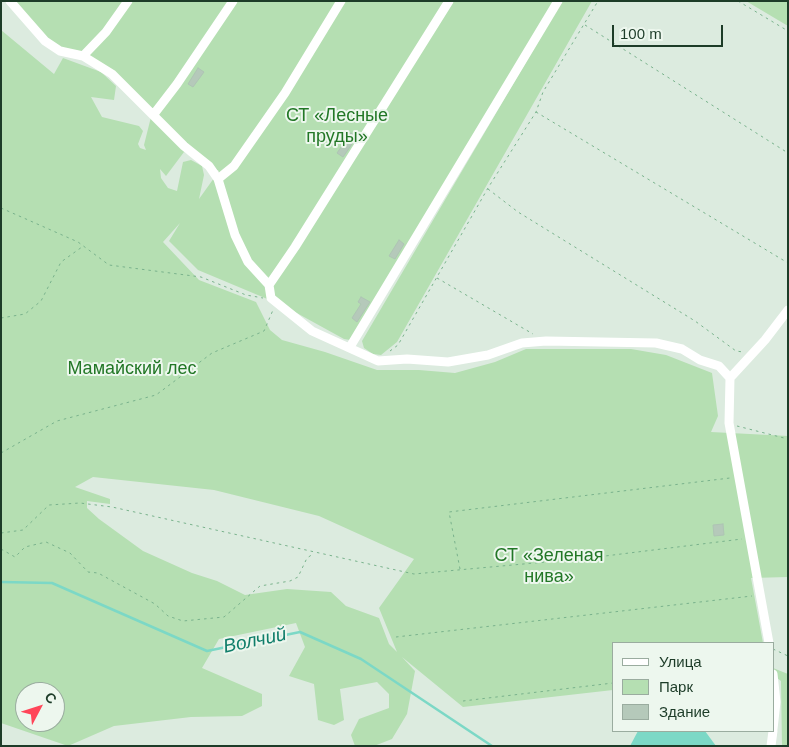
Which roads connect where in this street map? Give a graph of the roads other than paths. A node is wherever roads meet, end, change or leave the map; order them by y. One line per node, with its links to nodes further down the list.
1 (10, 1): 7 (street)
2 (128, 1): 7 (street)
3 (233, 1): 8 (street)
4 (341, 1): 9 (street)
5 (449, 1): 10 (street)
6 (558, 1): 12 (street)
7 (83, 56): 8 (street)
8 (154, 114): 9 (street)
9 (218, 179): 10 (street)
10 (269, 284): 12 (street)
11 (788, 310): 13 (street)
12 (350, 347): 13 (street)
13 (730, 378): 14 (street)
14 (769, 642)
15 (774, 683): 16 (street)
16 (774, 721)
17 (773, 732): 18 (street)
18 (770, 746)

